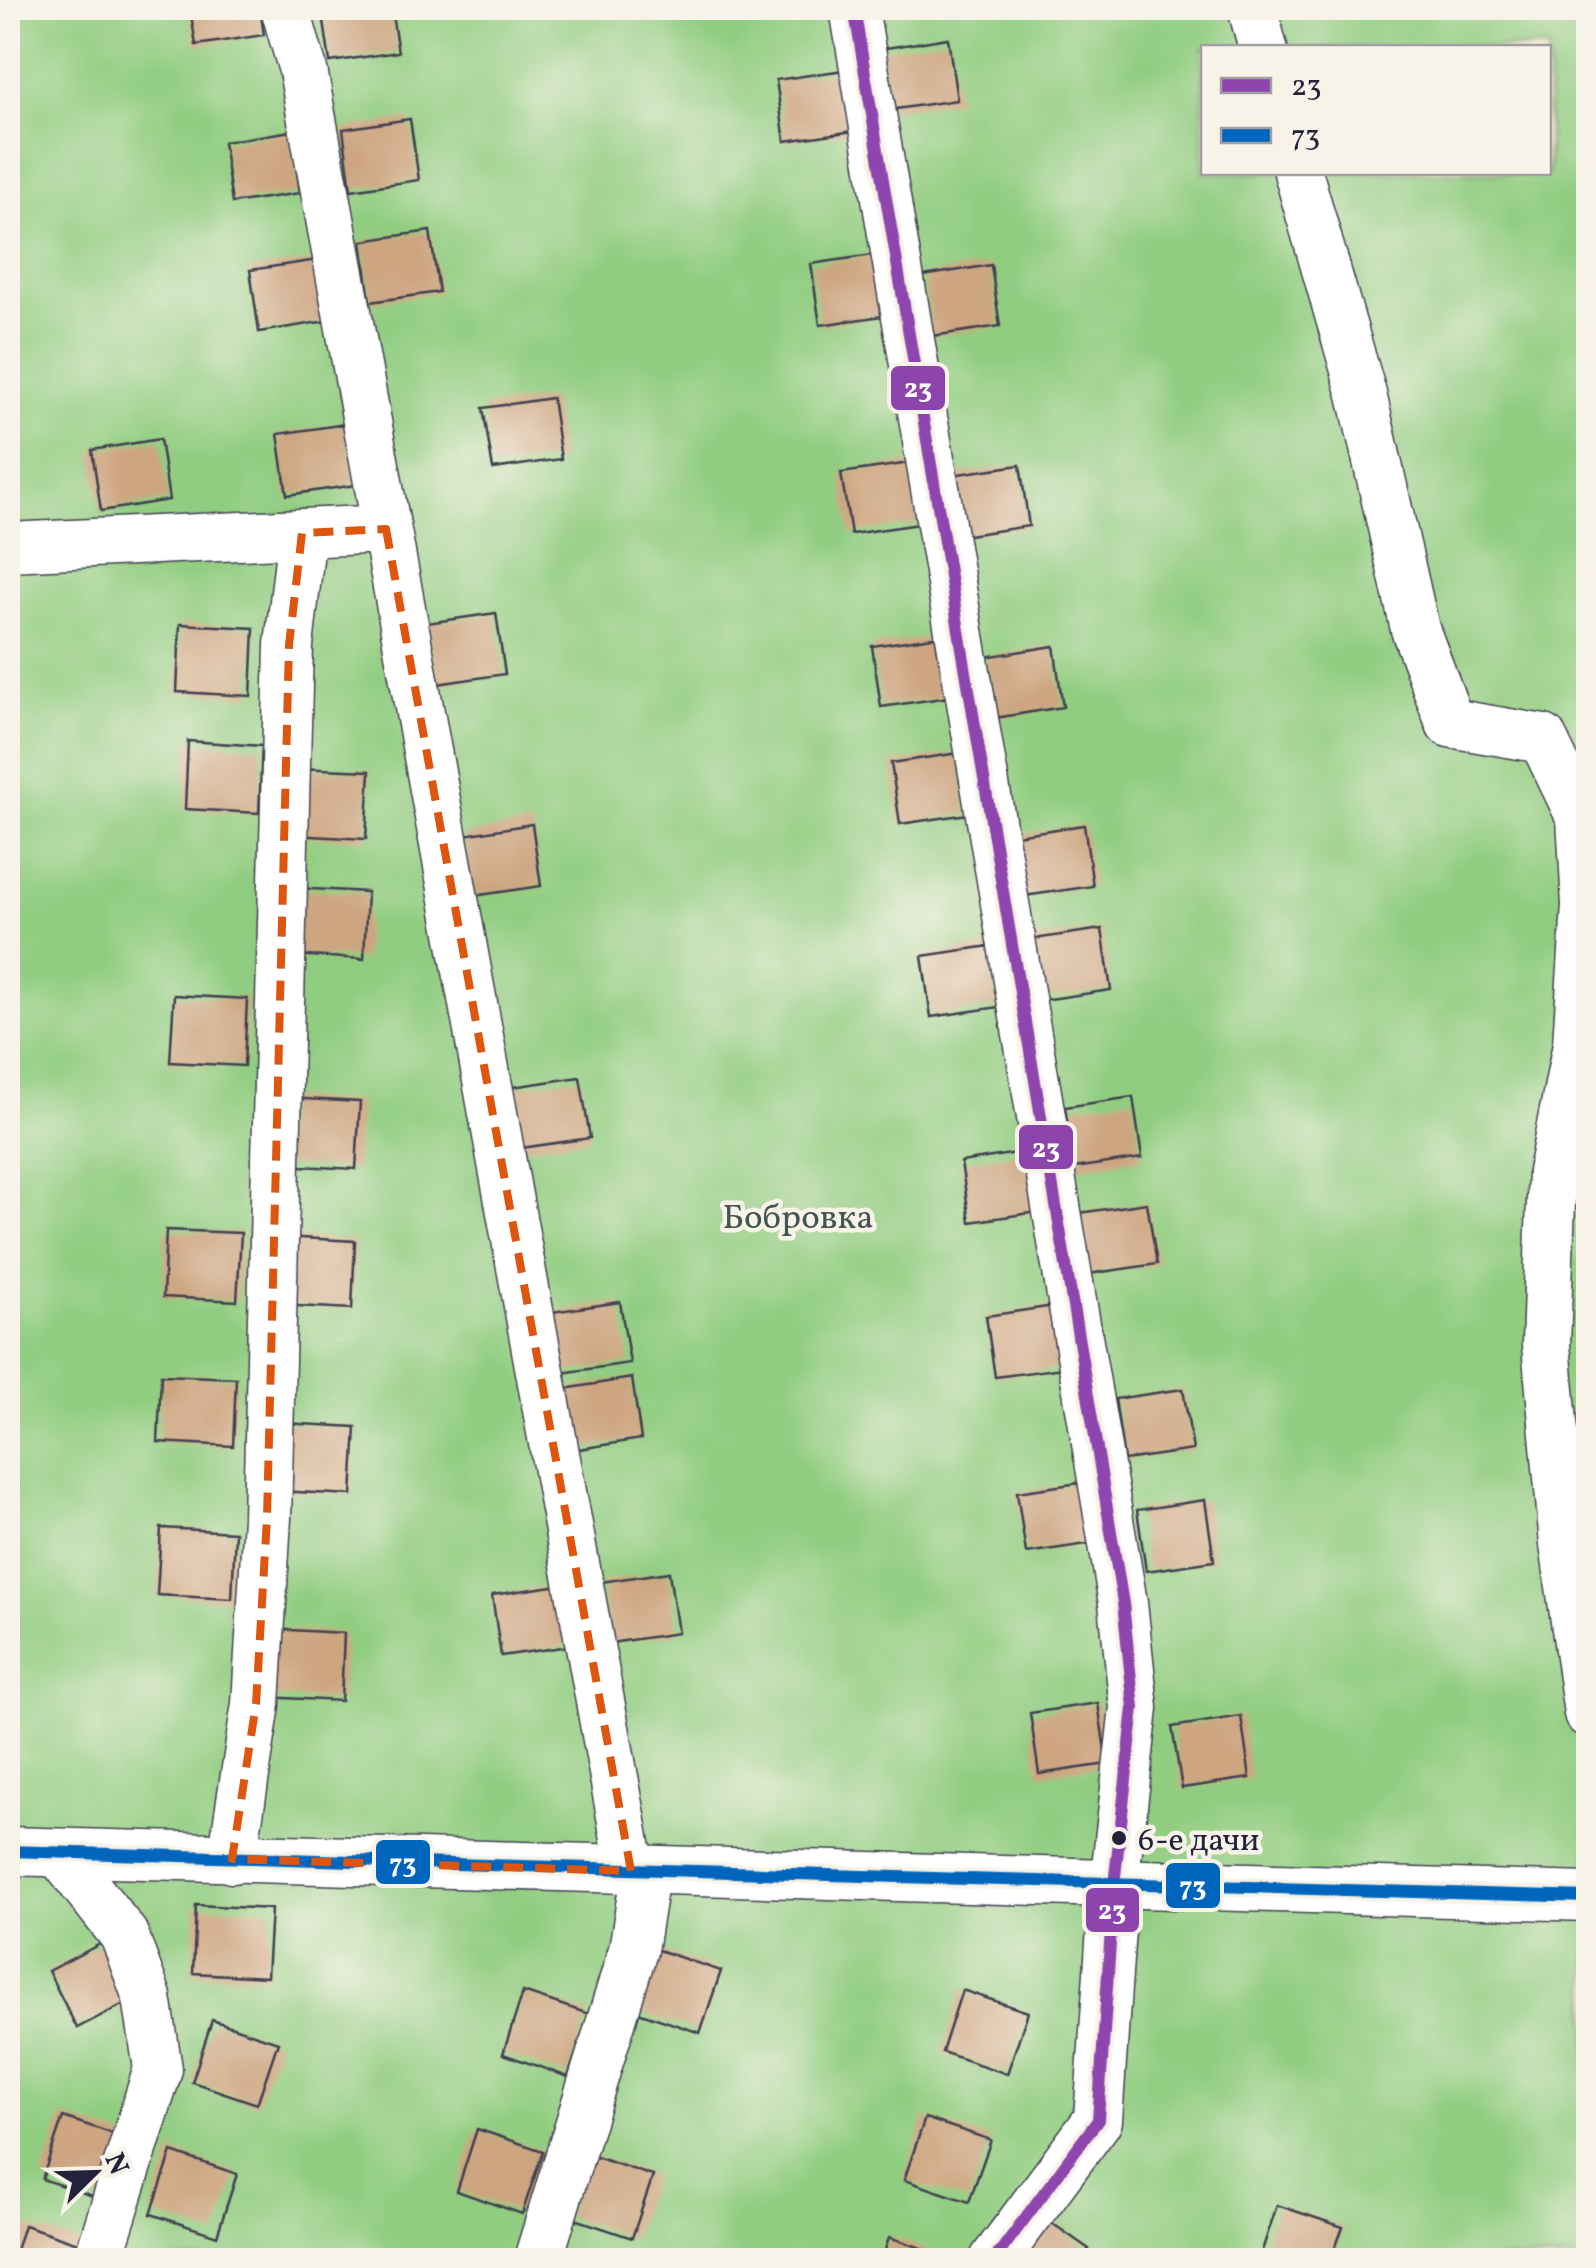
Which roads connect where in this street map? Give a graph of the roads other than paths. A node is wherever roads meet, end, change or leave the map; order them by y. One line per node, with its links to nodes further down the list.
1 (285, 8): 6 (street)
2 (854, 8): 14 (street)
3 (1252, 8): 4 (street)
4 (1262, 45)
5 (1299, 175): 9 (street)
6 (386, 529): 7 (street); 13 (street)
7 (302, 533): 8 (street); 12 (street)
8 (8, 547)
9 (1588, 1713)
10 (8, 1851): 11 (street)
11 (61, 1855): 12 (street); 16 (street)
12 (232, 1859): 13 (street)
13 (638, 1870): 14 (street); 17 (street)
14 (1114, 1884): 15 (street); 18 (street)
15 (1588, 1897)
16 (98, 2260)
17 (538, 2260)
18 (994, 2260)

